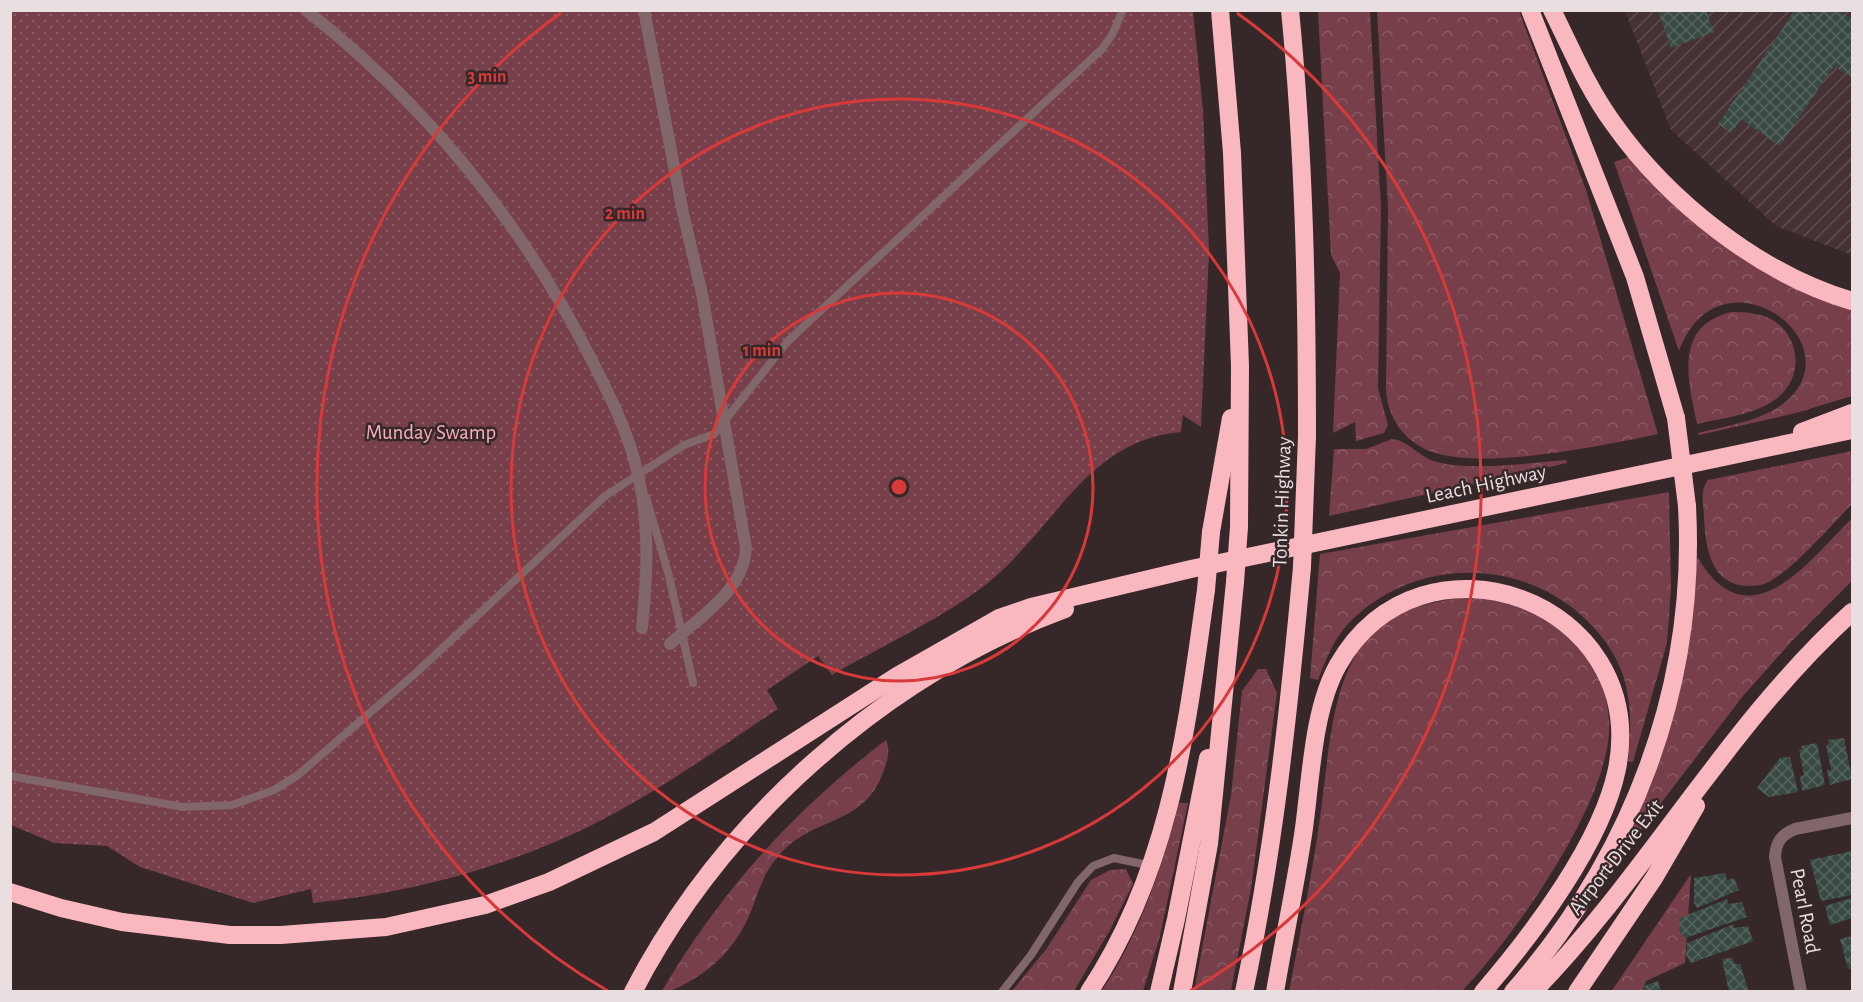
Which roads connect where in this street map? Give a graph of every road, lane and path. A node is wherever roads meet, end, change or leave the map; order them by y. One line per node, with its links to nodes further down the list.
1 (306, 10): 14 (street)
2 (644, 10): 11 (street)
3 (1123, 10): 11 (lane)
4 (1220, 10): 9 (highway, Tonkin Highway)
5 (1290, 10): 32 (highway, Tonkin Highway, bridge)
6 (1530, 10): 35 (highway, bridge)
7 (1552, 10): 8 (highway)
8 (1852, 301)
9 (1240, 366): 19 (highway, Tonkin Highway, bridge); 25 (highway, bridge)
10 (1852, 412): 13 (highway)
11 (724, 423): 14 (lane); 18 (street)
12 (1852, 430): 13 (highway, Leach Highway)
13 (1752, 451): 15 (highway, Leach Highway)
14 (638, 474): 17 (street); 18 (lane); 23 (lane)
15 (1130, 585): 26 (highway); 27 (highway)
16 (1852, 612): 22 (highway)
17 (642, 628)
18 (682, 633): 20 (street); 21 (lane)
19 (1231, 638): 30 (highway); 31 (highway, Tonkin Highway)
20 (670, 644)
21 (693, 683)
22 (1730, 747): 36 (highway, Airport Drive Exit); 37 (highway)
23 (10, 776)
24 (1852, 818): 38 (street, Pearl Road)
25 (1153, 866): 28 (lane); 29 (highway)
26 (10, 892)
27 (633, 992)
28 (1002, 992)
29 (1089, 992)
30 (1159, 992)
31 (1182, 992)
32 (1244, 992)
33 (1275, 992): 34 (highway)
34 (1483, 992)
35 (1513, 992)
36 (1533, 992)
37 (1578, 992)
38 (1801, 992)

